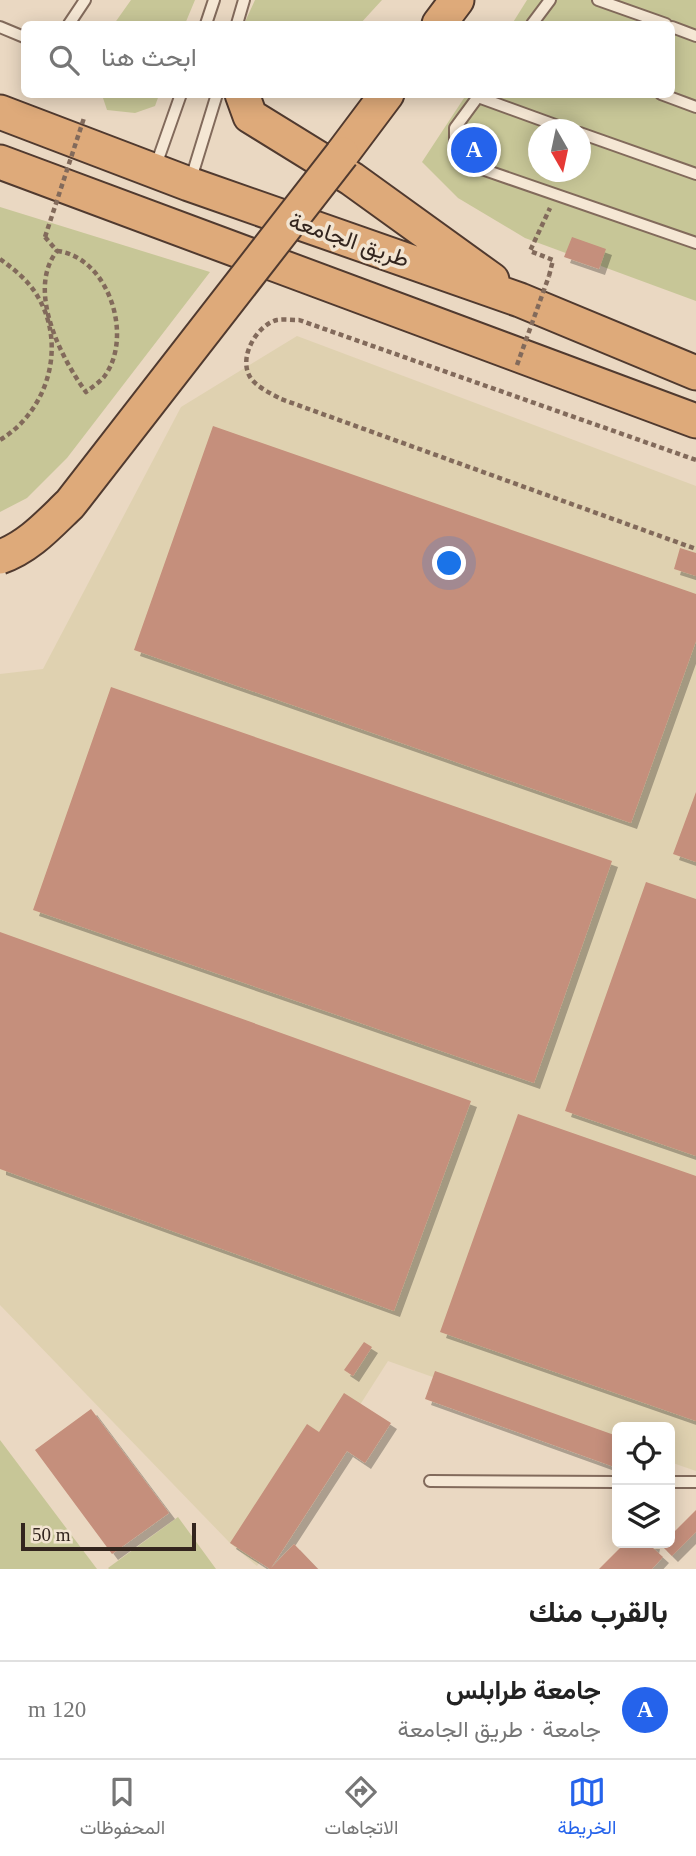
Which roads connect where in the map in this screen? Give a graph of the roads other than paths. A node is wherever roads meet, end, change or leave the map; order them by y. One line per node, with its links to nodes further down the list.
1 (85, 0): 7 (lane)
2 (214, 0): 8 (lane)
3 (244, 0): 9 (lane)
4 (457, 0): 10 (highway)
5 (550, 0): 11 (lane)
6 (598, 0): 12 (lane)
7 (70, 21)
8 (207, 21)
9 (238, 21)
10 (441, 21)
11 (534, 21)
12 (658, 21)
13 (0, 27): 15 (lane)
14 (675, 28): 16 (lane)
15 (21, 36)
16 (696, 36)
17 (180, 98): 29 (lane)
18 (217, 98): 31 (lane)
19 (243, 98): 33 (highway)
20 (384, 98): 36 (highway, bridge)
21 (478, 98): 32 (lane)
22 (484, 98): 26 (lane)
23 (672, 98): 24 (lane)
24 (696, 107)
25 (0, 112): 29 (highway, طريق الجامعة)
26 (540, 119)
27 (591, 137): 30 (lane)
28 (1, 163): 35 (highway, طريق الجامعة)
29 (154, 169): 31 (highway, طريق الجامعة)
30 (696, 174)
31 (189, 184): 33 (highway, طريق الجامعة)
32 (696, 243)
33 (520, 300): 34 (highway, طريق الجامعة)
34 (696, 373)
35 (696, 421)
36 (0, 557)
37 (430, 1481): 38 (lane)
38 (612, 1482)
39 (675, 1482): 40 (lane)
40 (696, 1482)

